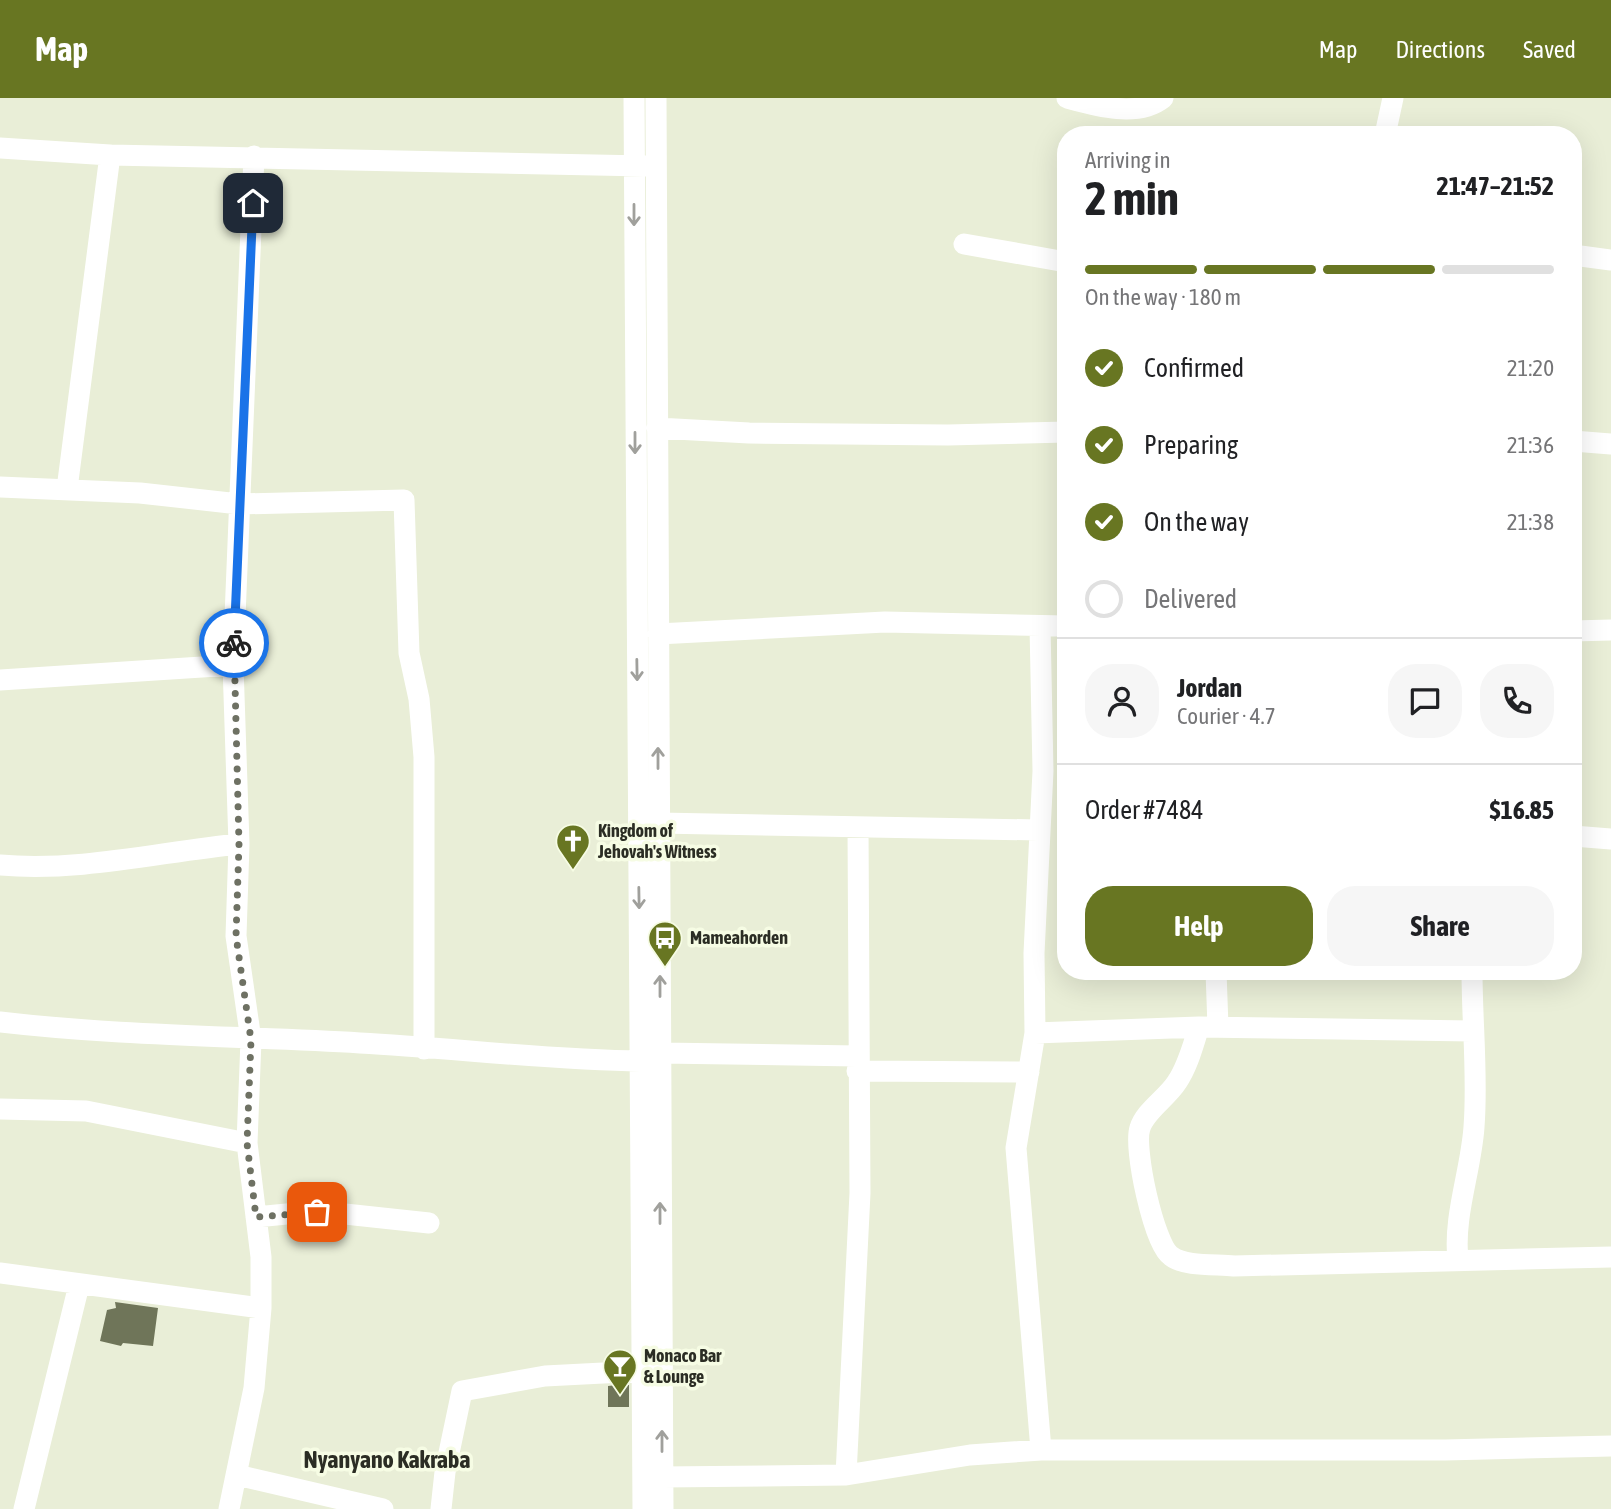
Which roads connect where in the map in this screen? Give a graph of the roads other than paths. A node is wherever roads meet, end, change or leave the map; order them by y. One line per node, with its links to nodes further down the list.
1 (634, 98): 10 (street)
2 (656, 98): 11 (street)
3 (1067, 98): 4 (street)
4 (1163, 98)
5 (1393, 98): 6 (street)
6 (1387, 126)
7 (0, 148): 8 (street)
8 (110, 155): 9 (street); 21 (street)
9 (254, 156): 10 (street); 22 (street)
10 (634, 165): 11 (street); 45 (street, one-way to 45)
11 (657, 167): 16 (street)
12 (964, 244): 14 (street)
13 (1582, 256): 15 (street)
14 (1057, 260)
15 (1611, 260)
16 (657, 428): 17 (street); 27 (street)
17 (1057, 432)
18 (1582, 442): 19 (street)
19 (1611, 444)
20 (0, 486): 21 (street)
21 (67, 489): 22 (street)
22 (239, 504): 28 (street); 44 (street)
23 (1040, 626): 24 (street); 27 (street); 32 (street)
24 (1057, 626)
25 (1611, 630): 26 (street)
26 (1582, 631)
27 (658, 634): 30 (street, one-way to 27)
28 (233, 666): 29 (street); 35 (street)
29 (0, 680)
30 (659, 823): 31 (street); 45 (street, one-way to 30)
31 (858, 827): 32 (street); 46 (street)
32 (1038, 830): 42 (street)
33 (1582, 837): 34 (street)
34 (1611, 839)
35 (239, 844): 36 (street); 43 (street)
36 (0, 865)
37 (1215, 980): 40 (street)
38 (1472, 980): 41 (street)
39 (0, 1022): 43 (street)
40 (1208, 1027): 41 (street); 42 (street); 53 (street)
41 (1472, 1031): 53 (street)
42 (1035, 1032): 47 (street)
43 (251, 1040): 44 (street); 49 (street)
44 (424, 1049): 45 (street)
45 (651, 1057): 46 (street); 57 (street); 62 (street, one-way to 45)
46 (857, 1063): 47 (street); 61 (street)
47 (1029, 1072): 59 (street)
48 (0, 1109): 49 (street)
49 (247, 1143): 50 (street)
50 (256, 1217): 51 (street); 56 (street)
51 (429, 1223)
52 (1611, 1256): 53 (street)
53 (1458, 1260)
54 (0, 1273): 55 (street)
55 (79, 1285): 56 (street); 63 (street)
56 (261, 1308): 60 (street)
57 (642, 1371): 66 (street); 67 (street)
58 (1611, 1446): 59 (street)
59 (1041, 1451): 61 (street)
60 (237, 1475): 64 (street); 65 (street)
61 (846, 1475): 62 (street)
62 (662, 1477): 68 (street)
63 (24, 1509)
64 (229, 1509)
65 (383, 1509)
66 (442, 1509)
67 (643, 1509)
68 (663, 1509)

